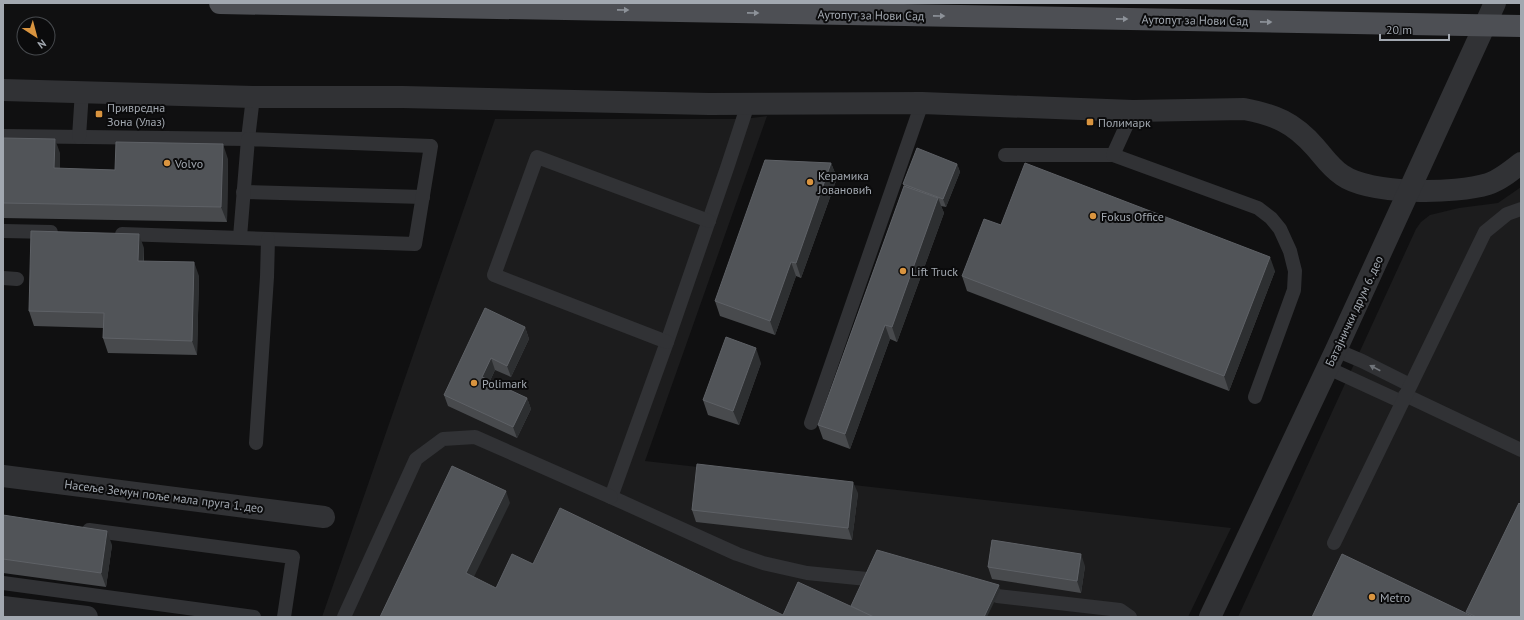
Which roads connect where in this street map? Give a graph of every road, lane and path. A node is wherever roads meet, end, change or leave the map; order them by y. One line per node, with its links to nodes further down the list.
1 (220, 3): 3 (main road, Аутопут за Нови Сад, one-way to 3)
2 (1495, 3): 3 (street, Батајнички друм 6. део)
3 (1484, 26): 4 (main road, Аутопут за Нови Сад); 17 (street, Батајнички друм 6. део)
4 (1521, 26)
5 (3, 90): 6 (street)
6 (82, 91): 7 (street); 12 (lane)
7 (253, 97): 9 (street); 13 (lane)
8 (922, 103): 9 (street); 10 (street); 33 (lane)
9 (748, 104): 21 (lane)
10 (1133, 111): 15 (lane); 17 (street)
11 (3, 136): 12 (lane)
12 (79, 137): 13 (lane)
13 (248, 139): 18 (lane); 19 (lane)
14 (1005, 155): 15 (lane)
15 (1113, 155): 32 (lane)
16 (1521, 163): 17 (street)
17 (1409, 190): 30 (street, Батајнички друм 6. део)
18 (243, 192): 19 (lane); 25 (lane)
19 (423, 197): 26 (lane)
20 (1521, 209): 31 (lane)
21 (709, 221): 29 (lane); 29 (lane)
22 (4, 231): 23 (lane)
23 (66, 233)
24 (106, 234): 25 (lane)
25 (240, 237): 26 (lane)
26 (268, 238): 34 (lane)
27 (3, 278): 28 (lane)
28 (17, 280)
29 (667, 342): 37 (lane)
30 (1332, 359): 31 (lane); 31 (lane, one-way to 30); 50 (street, Батајнички друм 6. део)
31 (1406, 394): 35 (lane); 40 (lane)
32 (1255, 397)
33 (811, 423)
34 (256, 443)
35 (1521, 450)
36 (3, 476): 38 (street, Насеље Земун поље мала пруга 1. део)
37 (611, 497): 41 (lane); 48 (lane)
38 (324, 517)
39 (74, 528): 47 (lane)
40 (1334, 543)
41 (867, 579)
42 (3, 583): 46 (lane)
43 (997, 596): 49 (lane)
44 (3, 607): 45 (street)
45 (87, 617)
46 (254, 617)
47 (284, 617)
48 (344, 617)
49 (1130, 617)
50 (1210, 617)

